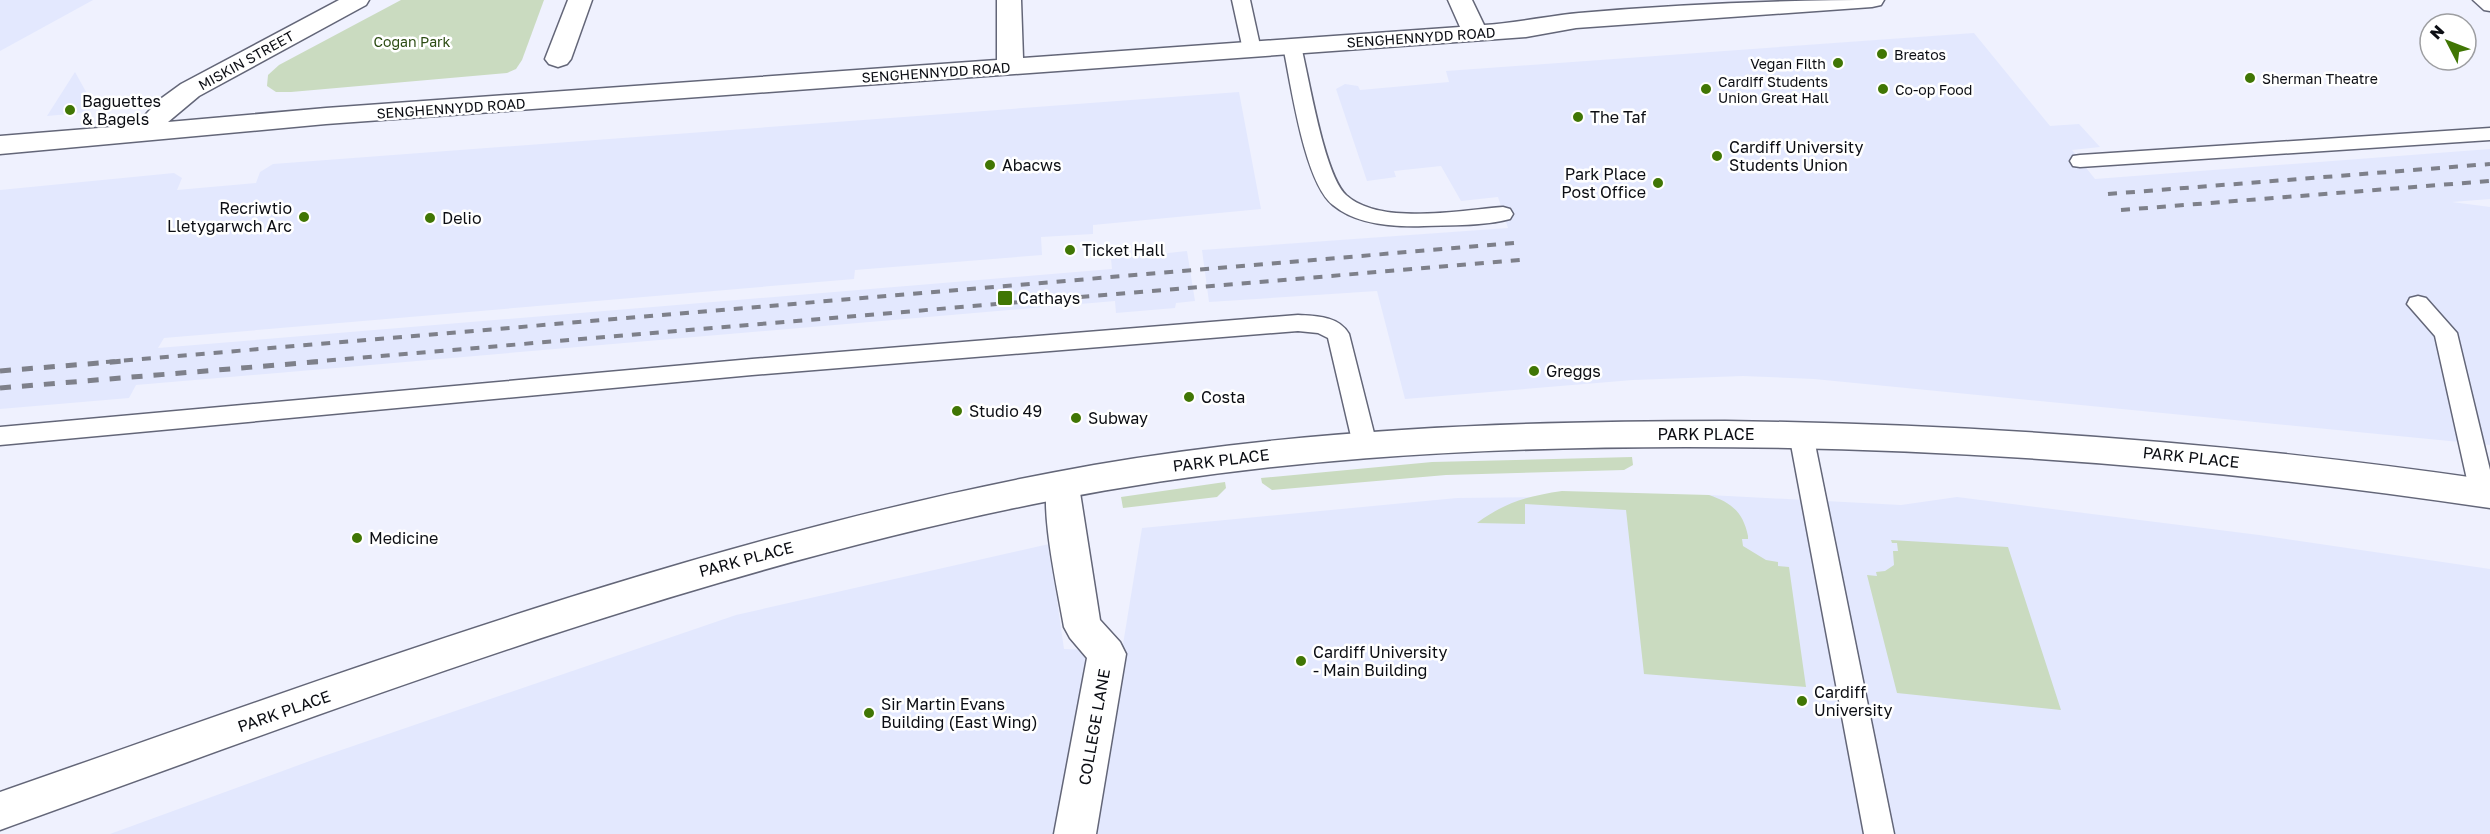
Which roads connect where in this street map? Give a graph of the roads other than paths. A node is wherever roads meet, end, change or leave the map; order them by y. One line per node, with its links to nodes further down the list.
1 (357, 0): 16 (street, MISKIN STREET)
2 (580, 0): 14 (street)
3 (1009, 0): 15 (street)
4 (1241, 0): 13 (lane)
5 (1460, 0): 11 (street)
6 (1872, 0): 8 (street, SENGHENNYDD ROAD)
7 (2482, 0): 9 (lane)
8 (1780, 3): 10 (street, SENGHENNYDD ROAD)
9 (2490, 6)
10 (1571, 10): 11 (street, SENGHENNYDD ROAD)
11 (1475, 33): 12 (street, SENGHENNYDD ROAD)
12 (1292, 46): 13 (street, SENGHENNYDD ROAD); 20 (lane)
13 (1252, 50): 15 (street, SENGHENNYDD ROAD)
14 (558, 59)
15 (1010, 66): 16 (street, SENGHENNYDD ROAD)
16 (144, 132): 18 (street, SENGHENNYDD ROAD)
17 (2490, 134): 19 (lane)
18 (0, 145)
19 (2080, 161)
20 (1503, 214)
21 (2418, 304): 26 (lane)
22 (1801, 434): 24 (street, PARK PLACE); 26 (street, PARK PLACE); 29 (lane)
23 (0, 436): 24 (lane)
24 (1365, 446): 25 (street, PARK PLACE)
25 (1062, 486): 27 (street, PARK PLACE); 28 (street, COLLEGE LANE)
26 (2487, 493)
27 (0, 811)
28 (1075, 834)
29 (1880, 834)

